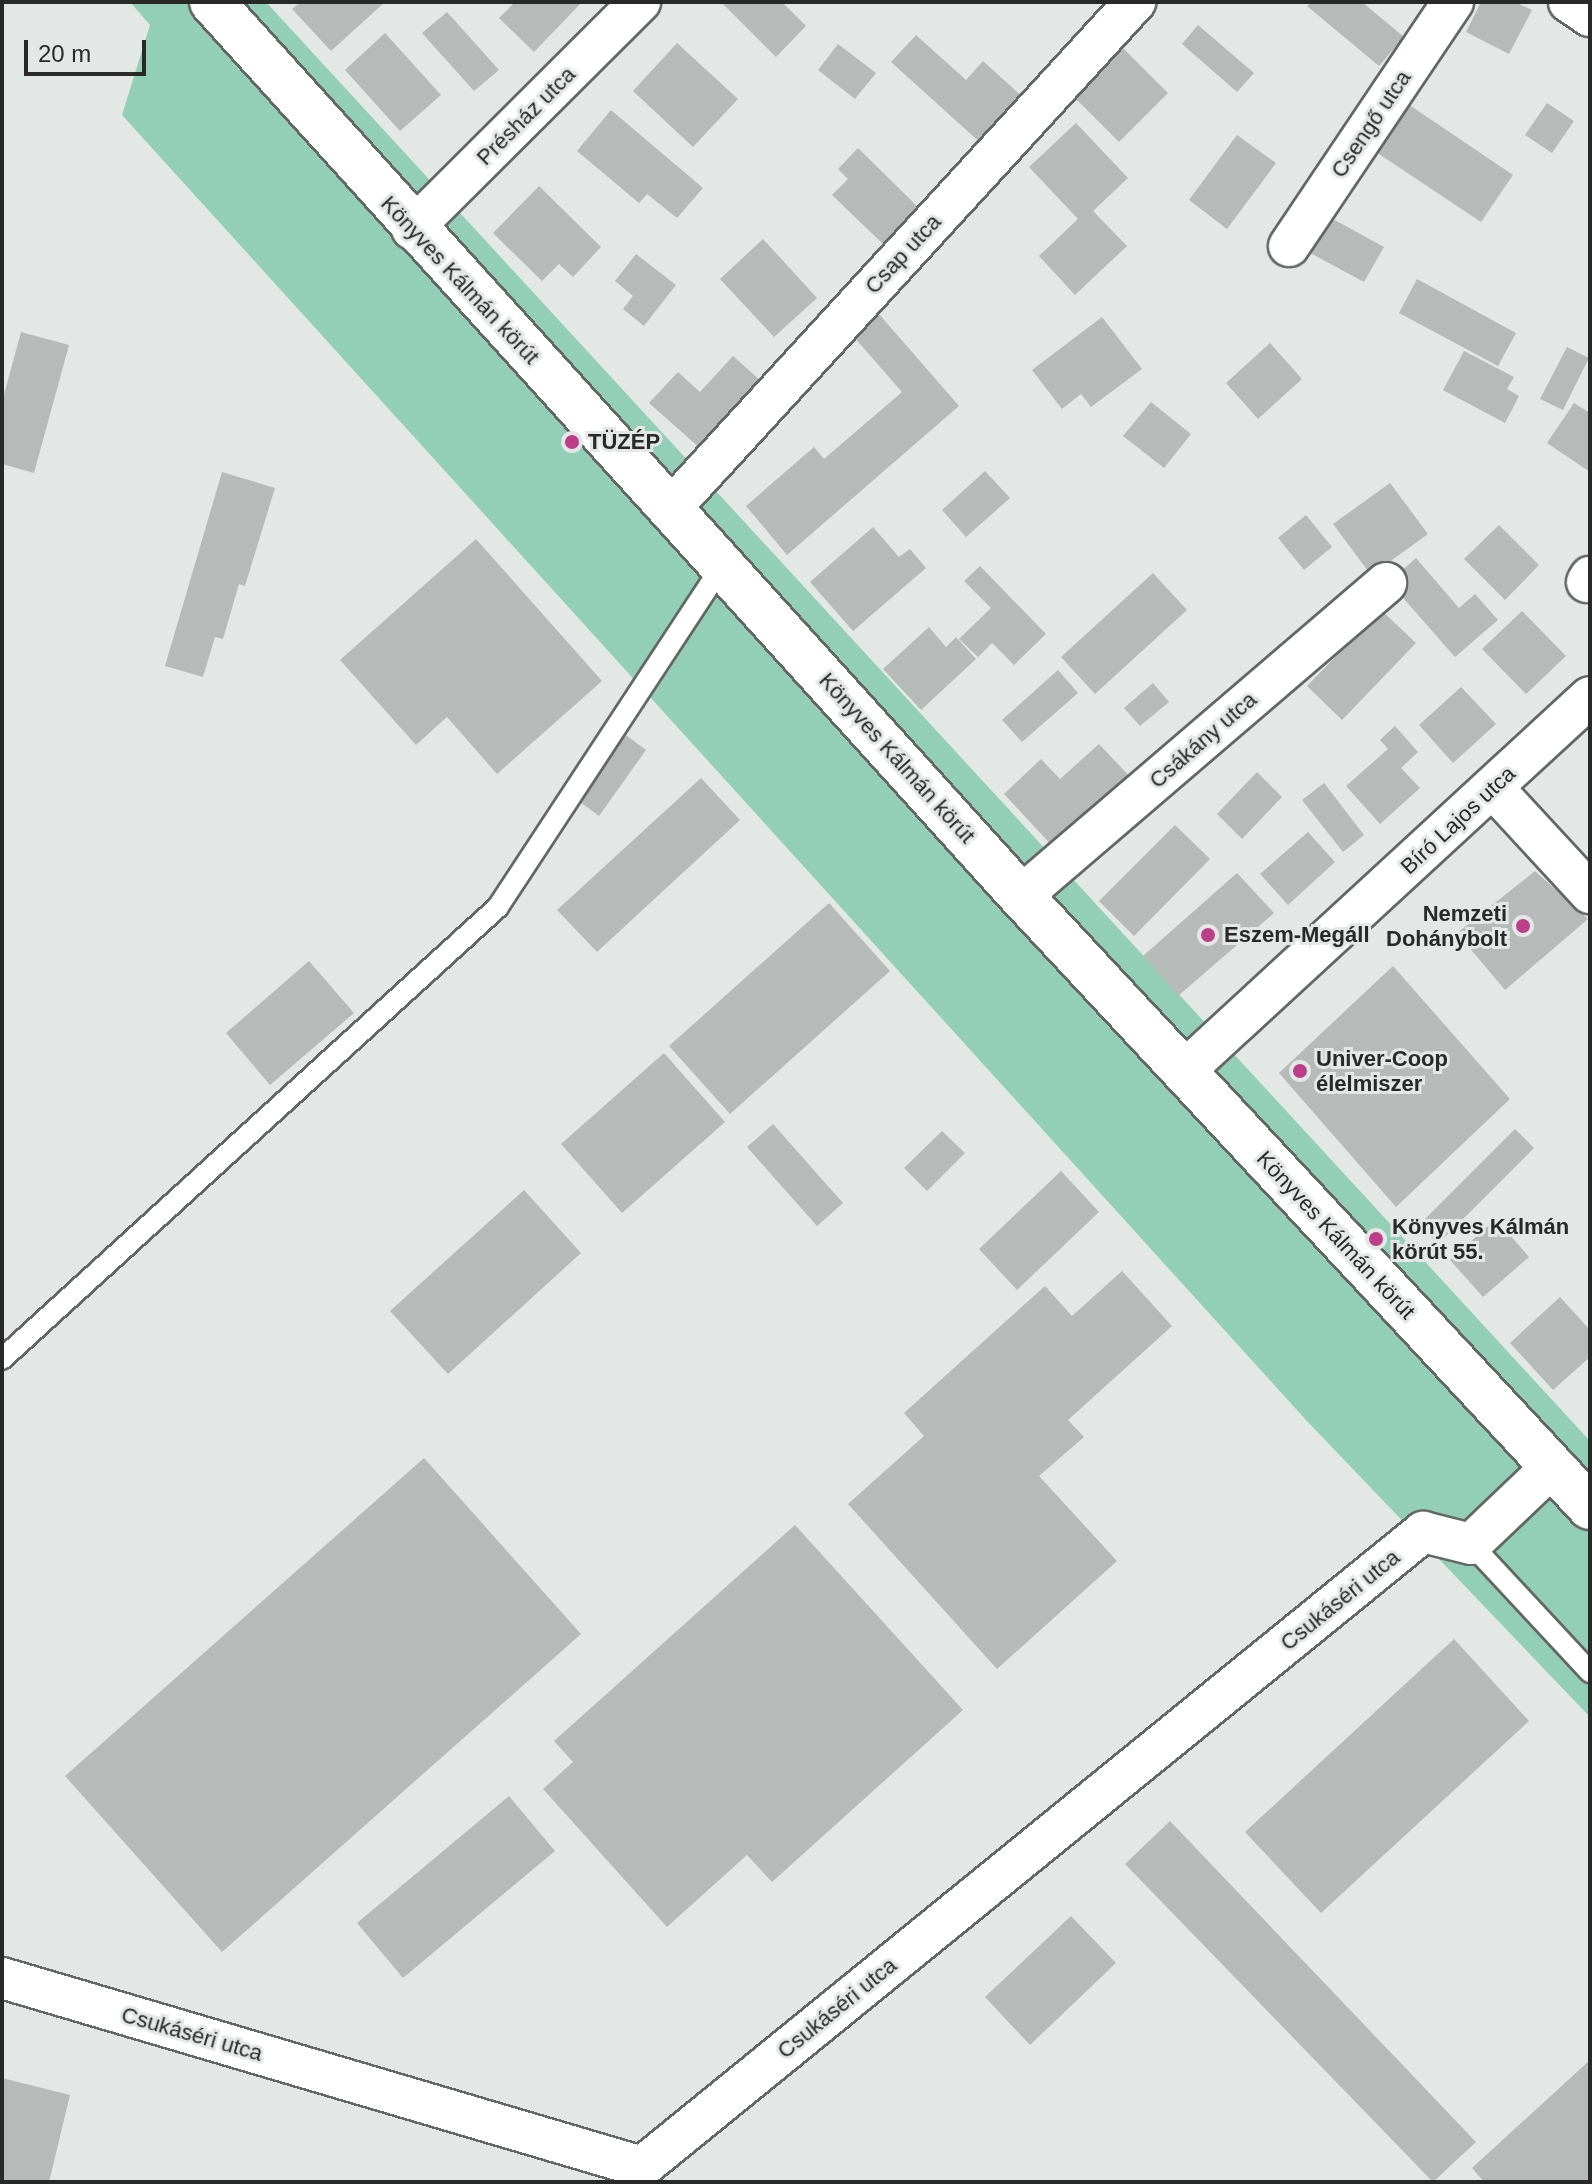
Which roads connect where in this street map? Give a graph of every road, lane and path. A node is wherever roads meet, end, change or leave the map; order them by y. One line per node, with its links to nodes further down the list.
1 (212, 2): 7 (street, Könyves Kálmán körút)
2 (1135, 2): 9 (street, Csap utca)
3 (1453, 2): 8 (street, Csengő utca)
4 (1569, 2): 6 (street)
5 (627, 7): 7 (street, Présház utca)
6 (1590, 16)
7 (412, 229): 9 (street, Könyves Kálmán körút)
8 (1289, 246)
9 (671, 508): 10 (street, Könyves Kálmán körút)
10 (724, 563): 15 (street, Könyves Kálmán körút); 17 (lane)
11 (1386, 583): 15 (street, Csákány utca)
12 (1590, 697): 13 (street, Bíró Lajos utca)
13 (1493, 788): 14 (street); 16 (street, Bíró Lajos utca)
14 (1590, 893)
15 (1021, 896): 16 (street, Könyves Kálmán körút)
16 (1183, 1072): 18 (street, Könyves Kálmán körút)
17 (2, 1359)
18 (1553, 1466): 19 (street, Könyves Kálmán körút); 20 (street)
19 (1590, 1507)
20 (1471, 1544): 21 (lane); 22 (street, Csukáséri utca)
21 (1590, 1672)
22 (2, 1978)

